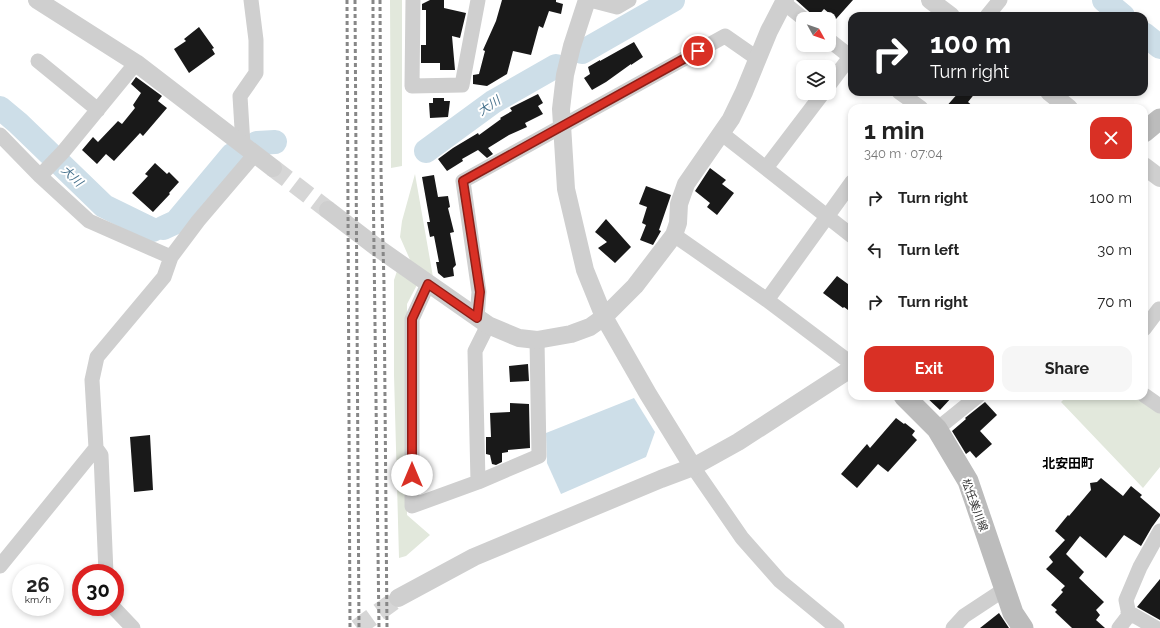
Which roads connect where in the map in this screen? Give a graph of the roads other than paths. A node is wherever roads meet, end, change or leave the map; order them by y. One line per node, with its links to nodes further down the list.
1 (37, 0): 19 (street)
2 (251, 0): 32 (street)
3 (413, 0): 10 (street)
4 (587, 0): 28 (street)
5 (590, 0): 6 (street)
6 (629, 0)
7 (930, 0): 12 (street)
8 (1000, 0): 13 (street)
9 (784, 1): 11 (street); 16 (street)
10 (475, 2)
11 (796, 12)
12 (946, 12)
13 (990, 12)
14 (836, 46): 15 (street)
15 (848, 56)
16 (758, 59): 28 (street); 30 (street)
17 (38, 61): 26 (street)
18 (848, 62): 20 (street)
19 (136, 63): 26 (street); 32 (street)
20 (836, 76)
21 (904, 96): 24 (street)
22 (1054, 96): 25 (street)
23 (818, 100): 34 (street)
24 (914, 104)
25 (1064, 104)
26 (98, 110): 36 (street)
27 (1160, 119): 29 (main road)
28 (562, 127): 47 (street); 48 (street)
29 (1148, 129)
30 (721, 133): 34 (street); 42 (street)
31 (0, 135): 36 (street)
32 (249, 149): 33 (street); 43 (street)
33 (273, 168)
34 (766, 168): 40 (street)
35 (1148, 169): 37 (street)
36 (40, 176): 43 (street)
37 (1160, 178)
38 (848, 188): 40 (street)
39 (328, 210): 44 (street)
40 (828, 217): 41 (street); 45 (street)
41 (848, 233)
42 (674, 235): 45 (street); 47 (street)
43 (171, 257): 58 (street)
44 (428, 284): 48 (street); 60 (street)
45 (767, 300): 51 (street)
46 (1160, 310): 49 (street)
47 (604, 317): 50 (street); 59 (street)
48 (482, 321): 50 (street); 60 (street)
49 (1148, 324)
50 (536, 340): 60 (street)
51 (848, 361)
52 (848, 371): 59 (street)
53 (1148, 398): 56 (street)
54 (908, 400): 57 (main road, 松任美川線)
55 (973, 400): 57 (street)
56 (1160, 406)
57 (937, 429): 64 (main road, 松任美川線)
58 (96, 448): 62 (street); 63 (street)
59 (693, 467): 65 (street); 69 (street)
60 (478, 482)
61 (1160, 531): 66 (street)
62 (106, 564)
63 (0, 566)
64 (1005, 589): 70 (street); 71 (main road, 松任美川線)
65 (398, 598)
66 (1128, 612): 72 (street); 73 (street)
67 (122, 616): 68 (street)
68 (133, 628)
69 (837, 628)
70 (953, 628)
71 (1023, 628)
72 (1119, 628)
73 (1156, 628)

